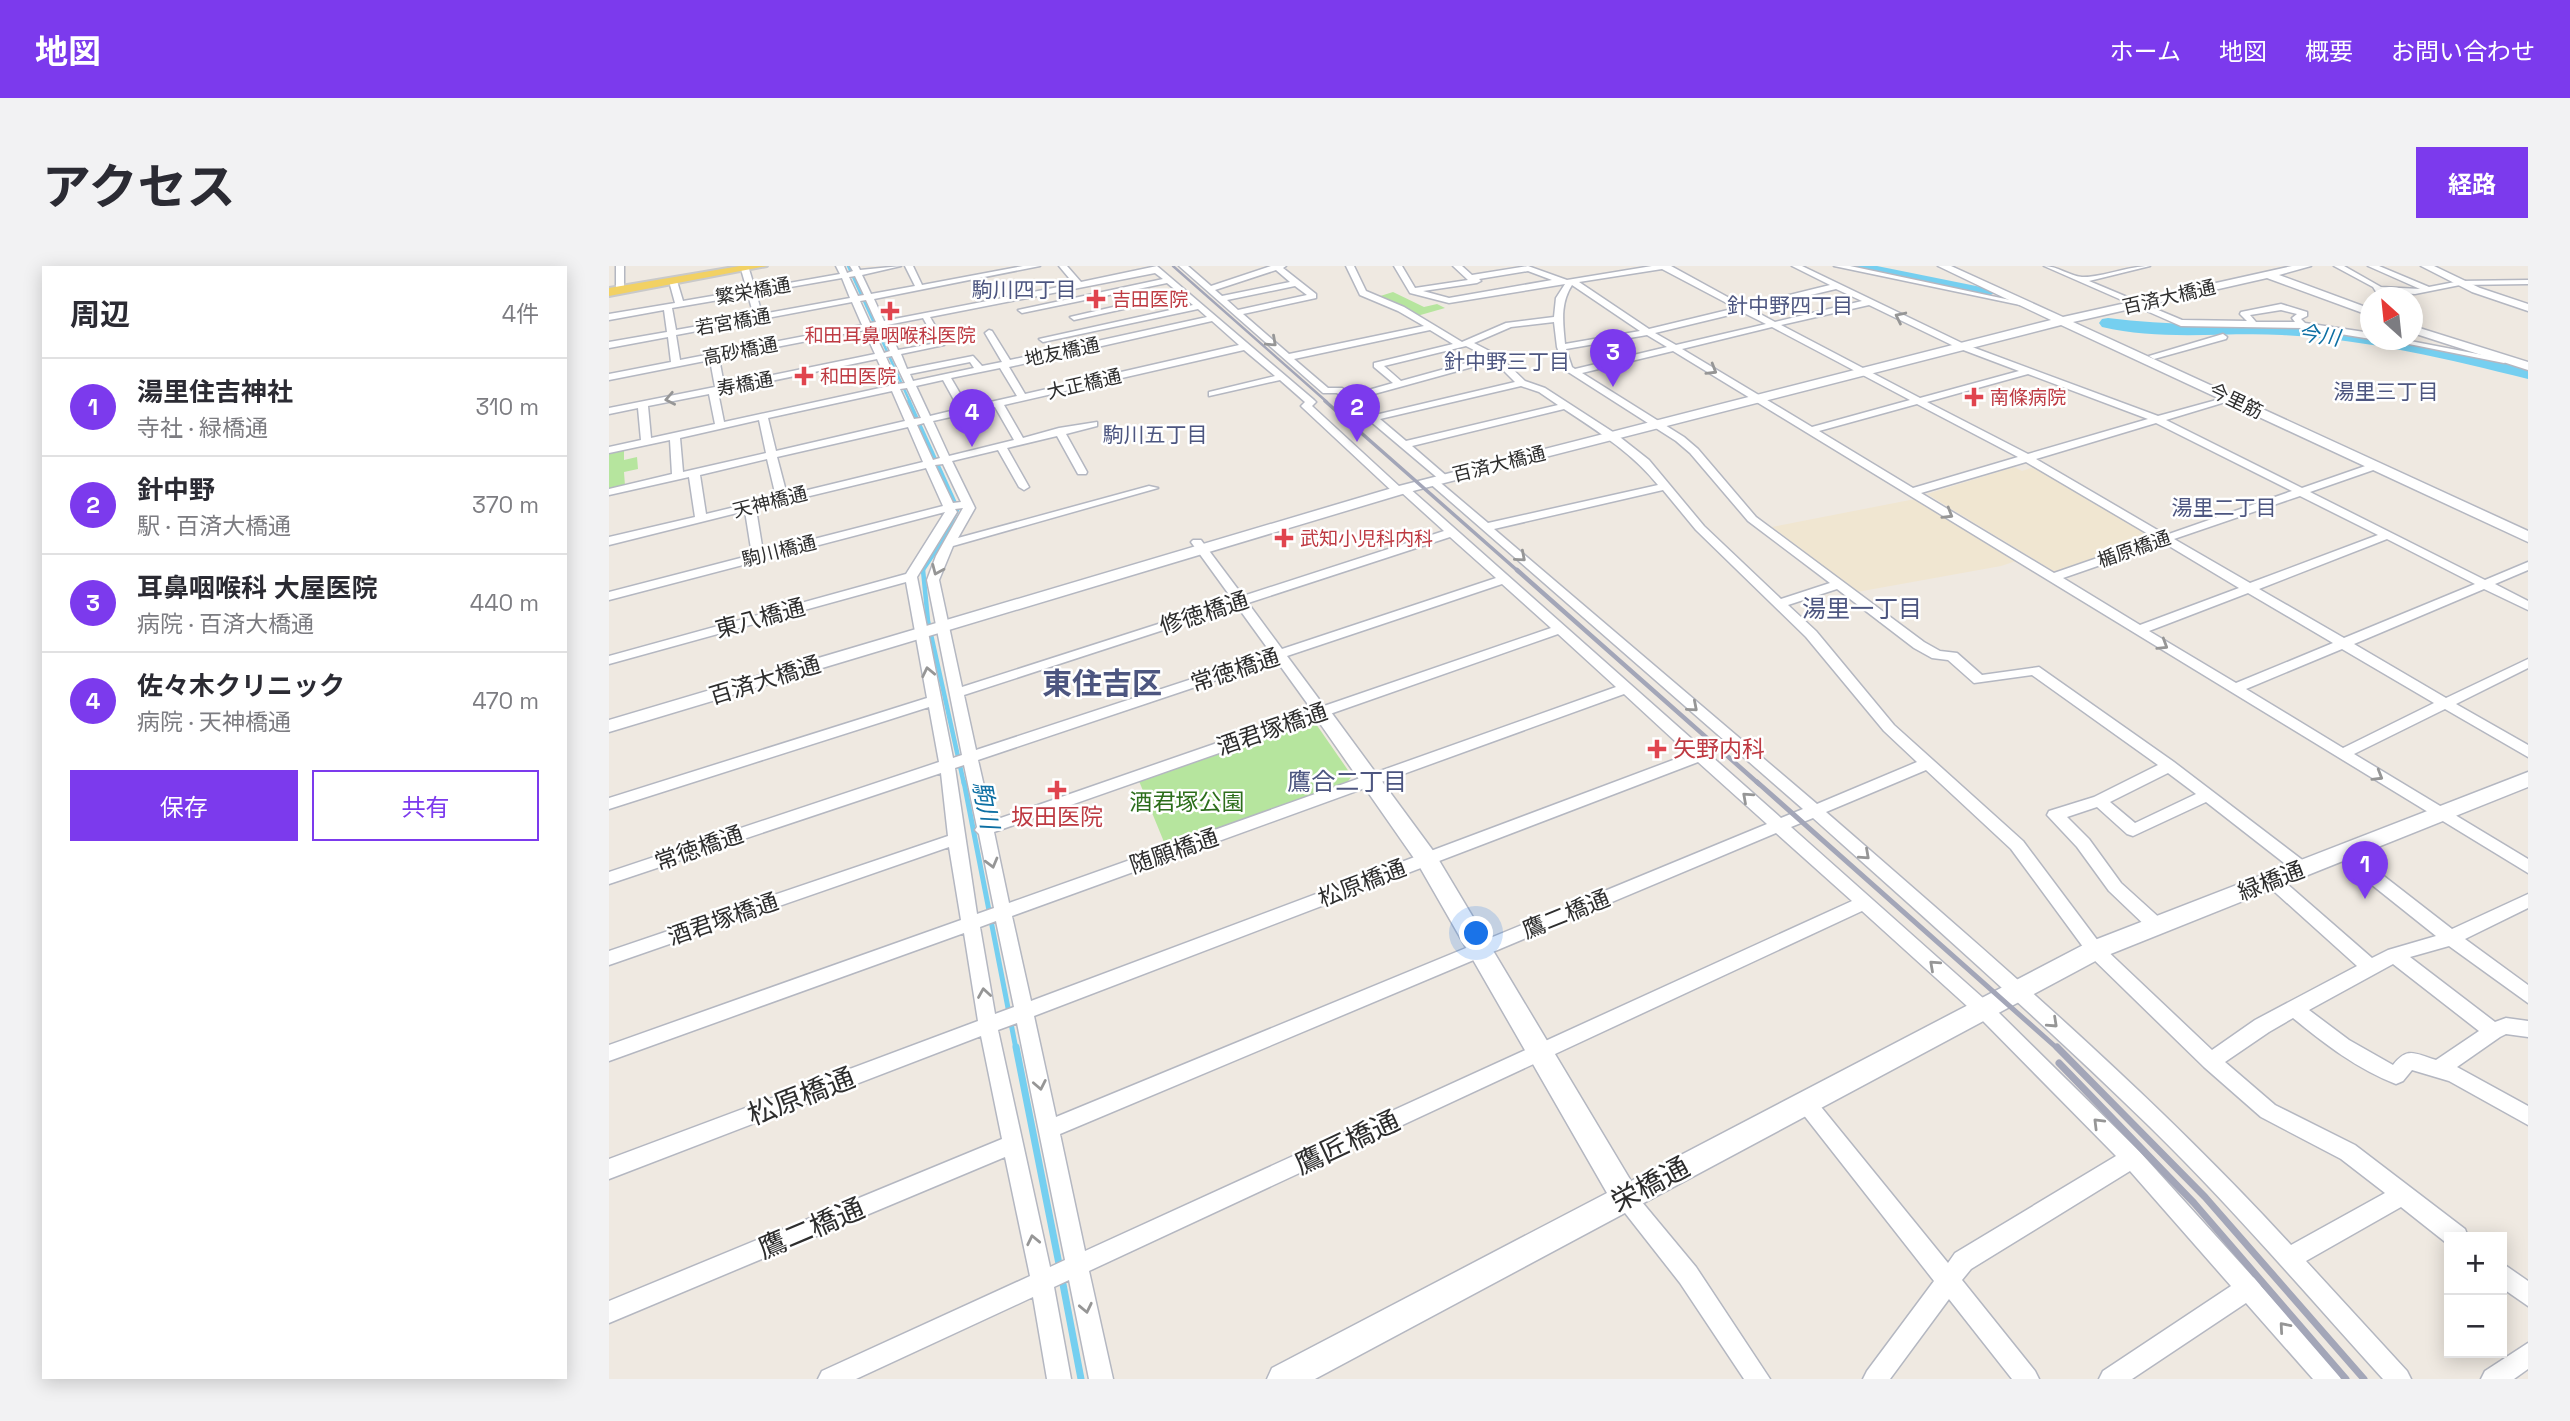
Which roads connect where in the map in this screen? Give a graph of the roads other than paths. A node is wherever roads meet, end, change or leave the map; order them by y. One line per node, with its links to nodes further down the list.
1 (620, 266): 50 (street)
2 (761, 266): 27 (main road)
3 (897, 266): 33 (street, 繁栄橋通)
4 (909, 266): 49 (street)
5 (1037, 266): 56 (street, 若宮橋通)
6 (1063, 266): 45 (street)
7 (1183, 266): 46 (street)
8 (1193, 266): 46 (street)
9 (1350, 266): 83 (street)
10 (1398, 266): 52 (street)
11 (1432, 266): 12 (street)
12 (1445, 266)
13 (1457, 266): 35 (street)
14 (1664, 266): 39 (street); 65 (street)
15 (1796, 266): 47 (street)
16 (1838, 266): 61 (street)
17 (1878, 266): 30 (street)
18 (1943, 266): 61 (street, 今里筋)
19 (1956, 266): 78 (street, 今里筋)
20 (2048, 266): 37 (street)
21 (2146, 266): 37 (street)
22 (2243, 266): 34 (street)
23 (2306, 266): 34 (street, 百済大橋通)
24 (2338, 266): 48 (street)
25 (2372, 266): 51 (street)
26 (2426, 266): 43 (street)
27 (740, 267): 38 (main road); 50 (main road); 54 (street)
28 (1278, 267): 40 (street); 42 (street)
29 (1524, 267): 35 (street); 39 (street)
30 (1891, 267)
31 (1155, 268): 36 (street); 45 (street, 高砂橋通)
32 (1233, 270): 40 (street)
33 (849, 271): 44 (street, 繁栄橋通); 57 (street)
34 (2268, 275): 62 (street, 百済大橋通); 66 (street)
35 (1473, 277): 52 (street)
36 (1170, 280): 55 (street); 69 (street)
37 (2080, 280): 62 (street)
38 (673, 281): 50 (main road); 60 (street)
39 (1565, 281): 52 (street); 77 (street); 84 (street)
40 (1236, 282): 46 (street)
41 (2528, 282): 43 (street)
42 (1296, 283): 58 (street); 70 (street)
43 (2460, 283): 51 (street); 67 (street)
44 (792, 285): 54 (street, 繁栄橋通); 68 (street)
45 (1079, 285): 56 (street, 高砂橋通)
46 (1206, 286): 58 (street)
47 (1837, 286): 59 (street); 65 (street)
48 (2372, 287)
49 (920, 288): 56 (street, 若宮橋通); 57 (street, 若宮橋通)
50 (613, 289)
51 (2428, 289): 53 (street)
52 (1413, 290)
53 (2423, 291)
54 (752, 292): 60 (street, 繁栄橋通); 73 (street)
55 (1186, 293): 63 (street); 74 (street)
56 (945, 297): 71 (street, 高砂橋通)
57 (862, 298): 76 (street, 若宮橋通); 80 (street)
58 (1221, 299): 70 (street)
59 (1869, 302): 82 (street); 95 (street, one-way to 59)
60 (680, 304): 64 (street, 繁栄橋通)
61 (2025, 304): 78 (street, 今里筋)
62 (2138, 304): 78 (street, 百済大橋通); 79 (street)
63 (1201, 306): 75 (street); 90 (street)
64 (668, 307): 72 (street, 繁栄橋通); 87 (street)
65 (1747, 309): 82 (street); 84 (street)
66 (2360, 309)
67 (2528, 309)
68 (801, 310): 73 (street, 若宮橋通); 76 (street, 若宮橋通)
69 (1022, 310)
70 (1239, 312): 101 (street, one-way to 101)
71 (925, 315): 80 (street, 高砂橋通); 97 (street, 寿橋通)
72 (609, 317)
73 (759, 317): 87 (street, 若宮橋通)
74 (1075, 317)
75 (1216, 318): 93 (street); 105 (street, 地友橋通)
76 (829, 319): 80 (street, 高砂橋通); 99 (street, 高砂橋通)
77 (1558, 319): 91 (street); 94 (street)
78 (2068, 320): 95 (street, 百済大橋通); 100 (street, 今里筋); 119 (street, 今里筋)
79 (2254, 324): 81 (street); 81 (street)
80 (875, 325): 97 (street)
81 (2304, 325): 86 (street)
82 (1778, 326): 96 (street); 110 (street)
83 (1431, 327): 91 (street); 101 (street)
84 (1648, 332): 94 (street); 96 (street)
85 (2423, 332): 103 (street)
86 (2360, 333)
87 (671, 334): 98 (street, 若宮橋通); 104 (street)
88 (989, 334): 105 (street)
89 (2223, 337): 100 (street)
90 (1043, 339)
91 (1463, 343): 102 (street); 116 (street)
92 (2423, 345): 103 (street)
93 (1248, 346): 113 (street); 120 (street, 大正橋通)
94 (1561, 346): 109 (street)
95 (1961, 346): 108 (street); 110 (street, 百済大橋通)
96 (1677, 349): 109 (street); 122 (street, one-way to 122)
97 (888, 354): 115 (street); 117 (street, 寿橋通)
98 (618, 356): 104 (street, 高砂橋通); 111 (street, 高砂橋通)
99 (714, 356): 104 (street, 高砂橋通); 117 (street)
100 (2154, 356): 119 (street, 今里筋)
101 (1289, 357): 121 (street)
102 (1496, 358): 114 (street); 116 (street)
103 (2504, 360): 106 (street)
104 (675, 364)
105 (1005, 364): 107 (street, 地友橋通); 120 (street)
106 (2528, 366)
107 (980, 370): 112 (street, 地友橋通); 115 (street)
108 (2028, 371): 123 (street); 131 (street)
109 (1573, 372): 134 (street)
110 (1864, 372): 122 (street, 百済大橋通); 123 (street)
111 (609, 377)
112 (946, 377): 115 (street, 地友橋通); 128 (street)
113 (1283, 377): 118 (street); 156 (street)
114 (1522, 383): 126 (street); 130 (street)
115 (903, 384): 129 (street, 地友橋通); 132 (street)
116 (1399, 384): 121 (street)
117 (716, 389): 125 (street, 寿橋通, one-way to 125); 135 (street)
118 (1212, 394)
119 (2234, 396): 131 (street); 148 (street, 今里筋); 165 (street, 今里筋)
120 (1023, 398): 124 (street, 大正橋通)
121 (1350, 398): 130 (street)
122 (1761, 398): 134 (street, 百済大橋通); 136 (street)
123 (1920, 401): 136 (street); 146 (street)
124 (998, 403): 128 (street, 大正橋通); 140 (street)
125 (643, 404): 127 (street, 寿橋通); 141 (street)
126 (1565, 406): 139 (street); 142 (street)
127 (609, 411)
128 (965, 411): 132 (street, 大正橋通)
129 (763, 416): 135 (street, 地友橋通); 145 (street)
130 (1374, 418): 142 (street)
131 (2157, 419): 146 (street); 159 (street)
132 (918, 422): 145 (street, 大正橋通); 147 (street)
133 (1093, 424): 137 (street, 天神橋通)
134 (1657, 425): 139 (street, 百済大橋通); 179 (street)
135 (720, 426): 138 (street, 地友橋通)
136 (1812, 430): 158 (street)
137 (1059, 431): 140 (street, 天神橋通); 149 (street)
138 (675, 436): 141 (street, 地友橋通); 151 (street)
139 (1612, 436): 152 (street, 百済大橋通); 153 (street)
140 (1020, 441): 143 (street, 天神橋通)
141 (646, 442): 144 (street, 地友橋通)
142 (1407, 444): 152 (street)
143 (1000, 446): 147 (street, 天神橋通); 154 (street)
144 (609, 450)
145 (772, 455): 150 (street, 大正橋通); 160 (street)
146 (2027, 458): 158 (street); 169 (street)
147 (937, 461): 160 (street, 天神橋通); 161 (street); 171 (street)
148 (2375, 466): 159 (street, 楯原橋通); 168 (street, 今里筋)
149 (1082, 472)
150 (694, 473): 151 (street, 大正橋通); 163 (street)
151 (678, 477): 157 (street, 大正橋通)
152 (1438, 480): 156 (street, 百済大橋通); 164 (street)
153 (1667, 486): 164 (street); 183 (street)
154 (1024, 487)
155 (1153, 488): 171 (street)
156 (1400, 490): 166 (street); 172 (street, 百済大橋通)
157 (609, 492)
158 (1912, 492): 176 (street, one-way to 176)
159 (2302, 492): 167 (street); 169 (street, 楯原橋通)
160 (782, 499): 162 (street, 天神橋通)
161 (954, 506): 173 (street, 駒川橋通); 175 (street)
162 (750, 507): 163 (street, 天神橋通); 173 (street)
163 (701, 519): 170 (street, 天神橋通)
164 (1486, 527): 212 (street, one-way to 212)
165 (2528, 529)
166 (1451, 533): 177 (street); 182 (street, 修徳橋通)
167 (2388, 535): 178 (street); 180 (street)
168 (2528, 537)
169 (2167, 538): 176 (street, 楯原橋通); 180 (street)
170 (609, 541)
171 (953, 542): 185 (street, one-way to 185)
172 (1199, 546): 182 (street); 185 (street, 百済大橋通)
173 (758, 557): 181 (street, 駒川橋通)
174 (2528, 566): 178 (street)
175 (911, 577): 188 (street); 191 (street, 東八橋通)
176 (2052, 578): 187 (street)
177 (1502, 580): 186 (street); 190 (street, 常徳橋通)
178 (2485, 584): 184 (street); 189 (street)
179 (1837, 585): 183 (street); 206 (street)
180 (2251, 588): 187 (street); 189 (street)
181 (609, 596)
182 (1240, 602): 190 (street); 195 (street, 修徳橋通)
183 (1780, 603): 205 (street)
184 (2528, 606)
185 (941, 627): 188 (street, 百済大橋通); 195 (street)
186 (1561, 629): 194 (street); 198 (street, 酒君塚橋通)
187 (2139, 630): 193 (street, one-way to 193)
188 (920, 634): 196 (street, one-way to 188); 199 (street, 百済大橋通)
189 (2344, 643): 193 (street); 197 (street)
190 (1280, 655): 198 (street); 203 (street, 常徳橋通)
191 (609, 660)
192 (2528, 663): 197 (street)
193 (2235, 689): 201 (street)
194 (1625, 690): 202 (street); 208 (street, 随願橋通)
195 (957, 693): 203 (street)
196 (934, 701): 204 (street); 211 (street)
197 (2444, 703): 200 (street); 201 (street)
198 (1321, 712): 208 (street); 215 (street, 酒君塚橋通)
199 (609, 726)
200 (2528, 752)
201 (2342, 754): 213 (street, one-way to 213)
202 (1701, 755): 214 (street, one-way to 202); 218 (street, 松原橋通)
203 (968, 758): 204 (street, 常徳橋通); 215 (street)
204 (948, 763): 216 (street); 221 (street, 常徳橋通)
205 (1927, 764): 212 (street, 鷹二橋通); 230 (street)
206 (2169, 766): 209 (street); 210 (street)
207 (2528, 779): 213 (street, 緑橋通)
208 (1371, 782): 218 (street); 225 (street, 随願橋通)
209 (2208, 795): 210 (street); 220 (street)
210 (2099, 801): 227 (street)
211 (609, 804)
212 (1815, 811): 214 (street, 鷹二橋通); 234 (street, one-way to 234)
213 (2441, 814): 217 (street, 緑橋通); 219 (street)
214 (1779, 827): 223 (street); 229 (street, 鷹二橋通)
215 (983, 830): 225 (street, one-way to 225)
216 (956, 839): 226 (street); 232 (street, 酒君塚橋通)
217 (2343, 853): 220 (street, 緑橋通); 228 (street)
218 (1426, 858): 229 (street); 238 (street, 松原橋通)
219 (2528, 867)
220 (2303, 869): 222 (street, 緑橋通)
221 (609, 878)
222 (2273, 881): 227 (street, 緑橋通); 233 (street)
223 (1864, 903): 237 (street, one-way to 223); 243 (street, 鷹匠橋通)
224 (2527, 903): 228 (street)
225 (1001, 911): 226 (street, 随願橋通); 238 (street)
226 (976, 921): 239 (street, one-way to 226); 242 (street)
227 (2157, 926): 230 (street, 緑橋通)
228 (2451, 938): 231 (street); 235 (street)
229 (1479, 949): 243 (street); 248 (street, 鷹二橋通)
230 (2095, 950): 234 (street, 緑橋通); 244 (street)
231 (2394, 955): 233 (street); 241 (street)
232 (609, 958)
233 (2371, 968): 236 (street)
234 (2018, 990): 237 (street, 栄橋通); 255 (street, one-way to 255)
235 (2528, 995)
236 (2294, 1009): 244 (street); 245 (street)
237 (1985, 1011): 246 (street, 栄橋通); 250 (street, one-way to 237)
238 (1025, 1012): 239 (street, 松原橋通); 248 (street, one-way to 248)
239 (991, 1024): 249 (street); 251 (street, 松原橋通)
240 (2528, 1029): 241 (street)
241 (2493, 1031): 245 (street)
242 (609, 1053)
243 (1541, 1053): 253 (street); 256 (street, 鷹匠橋通)
244 (2211, 1061): 252 (street)
245 (2438, 1069): 247 (street)
246 (1806, 1103): 253 (street, 栄橋通); 258 (street)
247 (2528, 1116)
248 (1049, 1129): 256 (street)
249 (1013, 1144): 259 (street, one-way to 249); 262 (street, 鷹二橋通)
250 (2132, 1158): 258 (street); 260 (street)
251 (609, 1169)
252 (2404, 1194): 254 (street); 255 (street)
253 (1625, 1197): 267 (street, 栄橋通); 268 (street)
254 (2451, 1232)
255 (2289, 1258): 273 (street)
256 (1076, 1266): 259 (street, 鷹匠橋通); 266 (street, one-way to 266)
257 (2507, 1278): 261 (street)
258 (1948, 1281): 269 (street); 270 (street)
259 (1044, 1282): 264 (street, 鷹匠橋通); 265 (street)
260 (2250, 1287): 271 (street); 272 (street, one-way to 260)
261 (2528, 1295)
262 (609, 1312)
263 (2528, 1355): 274 (street)
264 (830, 1379)
265 (1059, 1379)
266 (1101, 1379)
267 (1283, 1379)
268 (1758, 1379)
269 (1875, 1379)
270 (2027, 1379)
271 (2111, 1379)
272 (2329, 1379)
273 (2399, 1379)
274 (2493, 1379)

